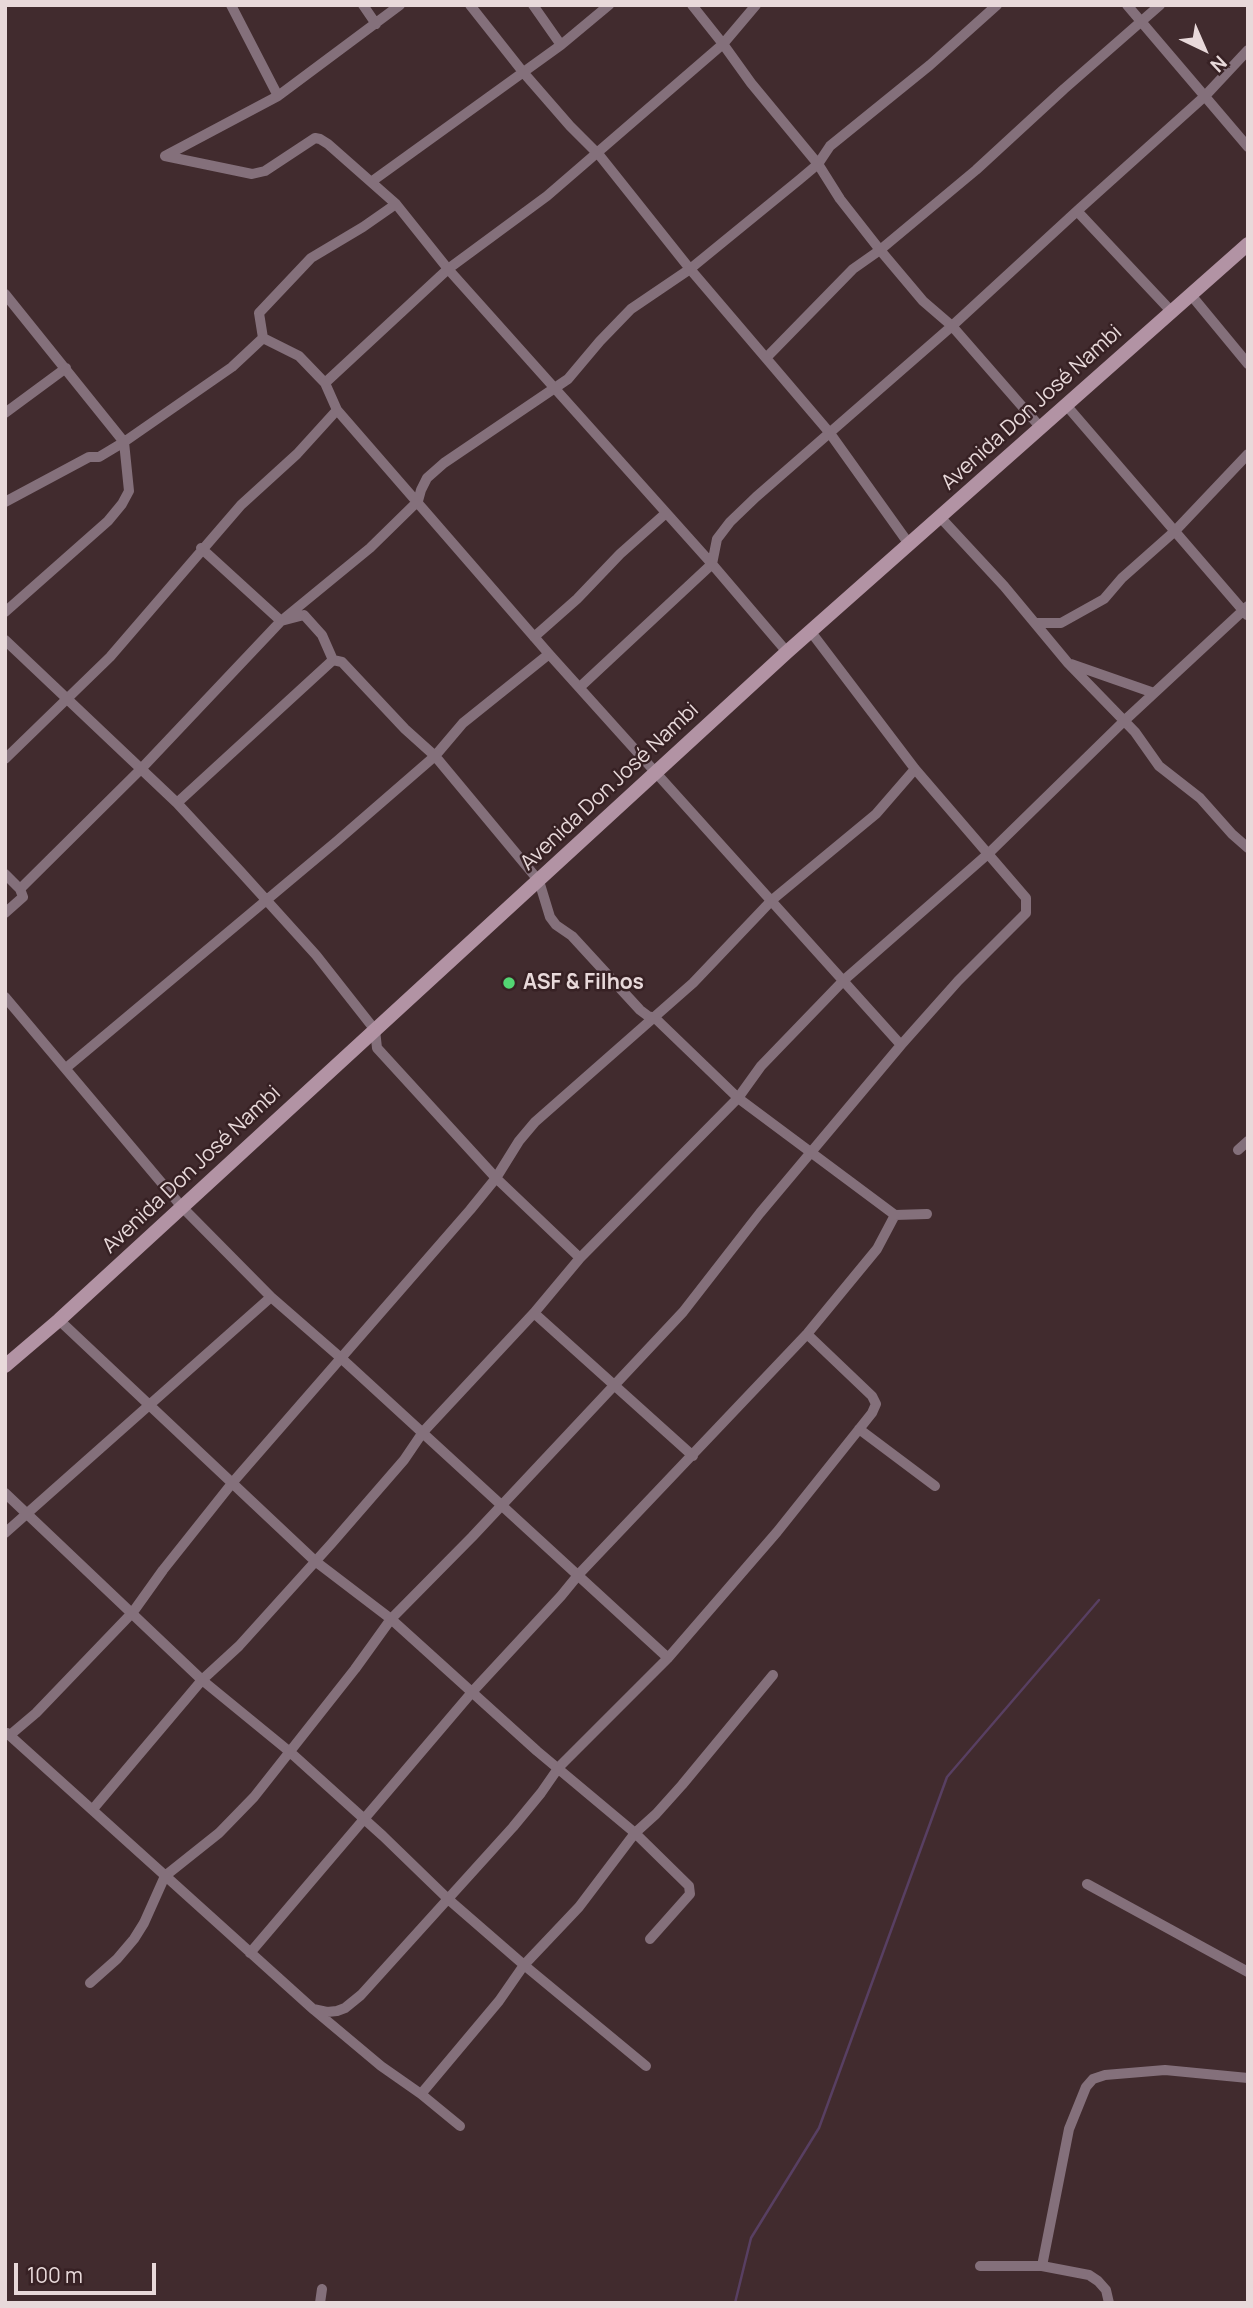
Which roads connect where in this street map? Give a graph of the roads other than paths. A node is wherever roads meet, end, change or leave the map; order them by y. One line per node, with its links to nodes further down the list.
1 (231, 5): 18 (street)
2 (363, 5): 12 (street)
3 (400, 5): 12 (street)
4 (470, 5): 17 (street)
5 (533, 5): 15 (street)
6 (609, 5): 15 (street)
7 (692, 5): 14 (street)
8 (756, 5): 14 (street)
9 (997, 5): 22 (street)
10 (1127, 5): 13 (street)
11 (1160, 5): 13 (street)
12 (376, 24): 18 (street)
13 (1141, 24): 19 (street); 27 (street)
14 (723, 44): 21 (street); 22 (street)
15 (561, 45): 17 (street)
16 (1248, 50): 19 (street)
17 (523, 72): 21 (street); 23 (street)
18 (278, 96): 23 (street)
19 (1205, 96): 20 (street); 25 (street)
20 (1248, 147)
21 (597, 153): 28 (street); 29 (street)
22 (818, 164): 27 (street); 28 (street)
23 (371, 182): 24 (street)
24 (396, 204): 29 (street); 34 (street)
25 (1076, 211): 32 (street); 33 (street)
26 (1248, 244): 31 (street, Avenida Don José Nambi)
27 (880, 250): 33 (street); 35 (street)
28 (690, 268): 35 (street); 38 (street)
29 (448, 269): 39 (street); 40 (street)
30 (5, 294): 37 (street)
31 (1191, 295): 32 (street, Avenida Don José Nambi); 36 (street)
32 (1171, 311): 42 (street, Avenida Don José Nambi)
33 (953, 326): 45 (street); 46 (street)
34 (263, 338): 39 (street); 47 (street)
35 (766, 358): 46 (street)
36 (1248, 364)
37 (66, 368): 44 (street); 47 (street)
38 (568, 379): 40 (street); 41 (street)
39 (325, 383): 43 (street)
40 (555, 389): 41 (street); 49 (street)
41 (566, 403): 51 (street)
42 (1066, 405): 45 (street, Avenida Don José Nambi); 53 (street)
43 (337, 410): 49 (street); 55 (street)
44 (5, 413)
45 (1041, 428): 52 (street, Avenida Don José Nambi)
46 (829, 432): 54 (street); 56 (street)
47 (124, 442): 50 (street); 58 (street)
48 (1248, 454): 53 (street)
49 (418, 501): 59 (street); 63 (street)
50 (5, 502)
51 (666, 513): 56 (street); 63 (street)
52 (940, 517): 54 (street, Avenida Don José Nambi); 60 (street)
53 (1175, 531): 57 (street); 61 (street)
54 (909, 544): 62 (street, Avenida Don José Nambi)
55 (201, 548): 59 (street); 72 (street)
56 (712, 564): 66 (street); 70 (street)
57 (1247, 611): 71 (street)
58 (5, 612)
59 (281, 621): 68 (street); 76 (street)
60 (1036, 623): 61 (street); 65 (street)
61 (1061, 623): 65 (street)
62 (810, 632): 66 (street, Avenida Don José Nambi); 77 (street)
63 (534, 636): 67 (street)
64 (5, 640): 72 (street)
65 (1054, 644): 69 (street)
66 (788, 652): 78 (street, Avenida Don José Nambi)
67 (550, 654): 70 (street); 74 (street)
68 (333, 660): 74 (street); 79 (street)
69 (1068, 663): 71 (street); 73 (street)
70 (580, 687): 78 (street)
71 (1154, 693): 73 (street)
72 (68, 698): 75 (street); 76 (street)
73 (1123, 722): 80 (street); 81 (street)
74 (435, 756): 83 (street); 85 (street)
75 (5, 759)
76 (141, 769): 79 (street); 84 (street)
77 (915, 769): 81 (street); 86 (street)
78 (656, 773): 83 (street, Avenida Don José Nambi); 86 (street)
79 (177, 803): 85 (street)
80 (1248, 848)
81 (989, 853): 88 (street); 92 (street)
82 (5, 874): 84 (street)
83 (539, 881): 90 (street); 91 (street, Avenida Don José Nambi)
84 (20, 889): 87 (street)
85 (267, 900): 91 (street); 93 (street)
86 (772, 901): 88 (street); 90 (street)
87 (5, 913)
88 (844, 980): 92 (street); 94 (street)
89 (5, 997): 93 (street)
90 (655, 1017): 94 (street); 98 (street)
91 (375, 1030): 98 (street); 99 (street, Avenida Don José Nambi)
92 (901, 1045): 97 (street)
93 (66, 1068): 99 (street)
94 (738, 1098): 97 (street); 102 (street)
95 (1248, 1141): 96 (street)
96 (1238, 1150)
97 (813, 1152): 101 (street); 109 (street)
98 (496, 1178): 102 (street); 107 (street)
99 (182, 1207): 103 (street); 105 (street, Avenida Don José Nambi)
100 (927, 1214): 101 (street)
101 (895, 1215): 106 (street)
102 (580, 1258): 104 (street)
103 (271, 1297): 107 (street); 110 (street)
104 (534, 1313): 109 (street); 112 (street)
105 (59, 1320): 108 (street, Avenida Don José Nambi); 110 (street)
106 (807, 1334): 111 (street); 113 (street)
107 (341, 1358): 112 (street); 114 (street)
108 (5, 1366)
109 (615, 1384): 113 (street); 117 (street)
110 (148, 1404): 114 (street); 118 (street)
111 (859, 1429): 115 (street); 124 (street)
112 (423, 1432): 117 (street); 120 (street)
113 (693, 1455): 121 (street)
114 (233, 1482): 120 (street); 122 (street)
115 (935, 1486)
116 (5, 1493): 118 (street)
117 (502, 1506): 121 (street); 123 (street)
118 (27, 1513): 119 (street); 122 (street)
119 (5, 1533)
120 (316, 1561): 123 (street); 126 (street)
121 (579, 1574): 124 (street); 127 (street)
122 (133, 1612): 126 (street); 128 (street)
123 (391, 1619): 127 (street); 129 (street)
124 (668, 1658): 130 (street)
125 (773, 1675): 133 (street)
126 (202, 1680): 129 (street); 131 (street)
127 (473, 1691): 130 (street); 132 (street)
128 (8, 1733): 131 (street)
129 (290, 1752): 132 (street); 134 (street)
130 (559, 1767): 133 (street); 136 (street)
131 (93, 1809): 134 (street)
132 (365, 1820): 136 (street); 138 (street)
133 (635, 1833): 137 (street); 139 (street)
134 (165, 1876): 138 (street); 141 (street)
135 (1087, 1884): 140 (street)
136 (449, 1899): 139 (street); 142 (street)
137 (650, 1939)
138 (250, 1954): 142 (street)
139 (524, 1965): 143 (street); 145 (street)
140 (1248, 1972)
141 (90, 1983)
142 (313, 2009): 145 (street)
143 (646, 2066)
144 (1248, 2078): 148 (street)
145 (421, 2094): 146 (street)
146 (460, 2126)
147 (979, 2266): 148 (street)
148 (1042, 2266): 151 (street)
149 (322, 2289): 150 (street)
150 (320, 2303)
151 (1109, 2303)

